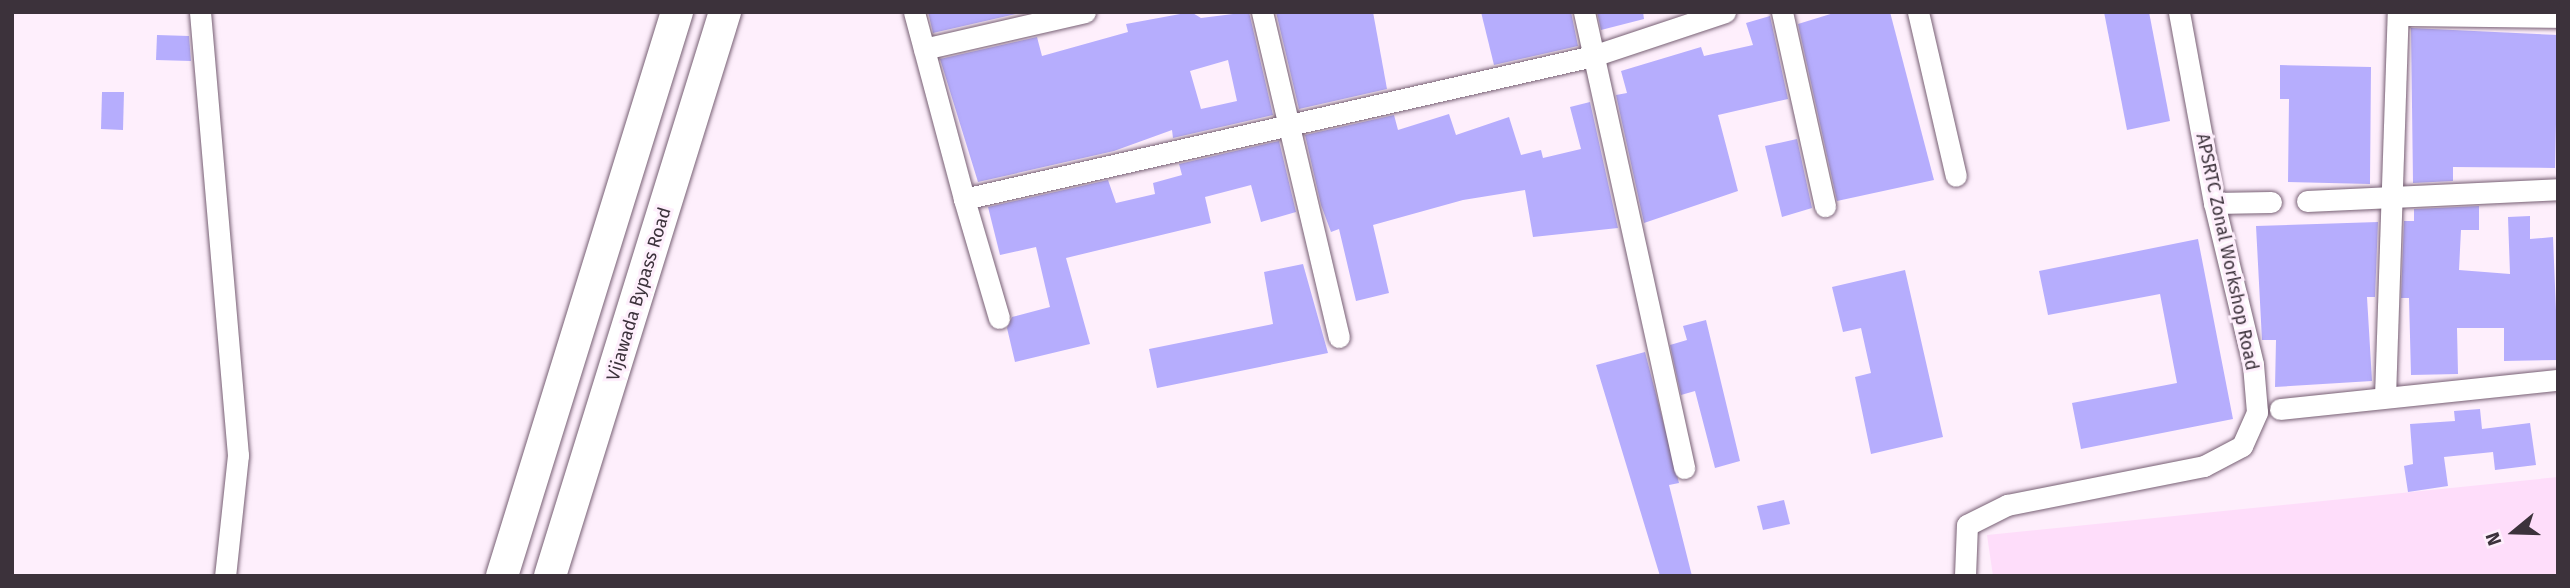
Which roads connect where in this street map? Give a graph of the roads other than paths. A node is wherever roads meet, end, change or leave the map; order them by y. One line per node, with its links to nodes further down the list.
1 (200, 12): 31 (street)
2 (677, 12): 32 (main road)
3 (725, 12): 33 (main road, Vijawada Bypass Road)
4 (914, 12): 14 (street)
5 (1085, 12): 14 (street)
6 (1262, 12): 16 (street)
7 (1584, 12): 15 (street)
8 (1725, 12): 15 (street)
9 (1782, 12): 24 (street)
10 (1918, 12): 17 (street)
11 (2179, 12): 23 (street, APSRTC Zonal Workshop Road)
12 (2398, 14): 13 (street); 19 (street)
13 (2558, 17)
14 (924, 49): 20 (street)
15 (1593, 56): 16 (street); 30 (street)
16 (1289, 123): 20 (street); 26 (street)
17 (1956, 176)
18 (2558, 189): 19 (street)
19 (2393, 197): 21 (street); 28 (street)
20 (964, 199): 25 (street)
21 (2307, 201)
22 (2271, 202): 23 (street)
23 (2214, 203): 34 (street, APSRTC Zonal Workshop Road)
24 (1825, 206)
25 (999, 318)
26 (1339, 337)
27 (2558, 380): 28 (street)
28 (2385, 397): 29 (street)
29 (2280, 409)
30 (1685, 468)
31 (225, 576)
32 (502, 576)
33 (550, 576)
34 (1965, 576)

